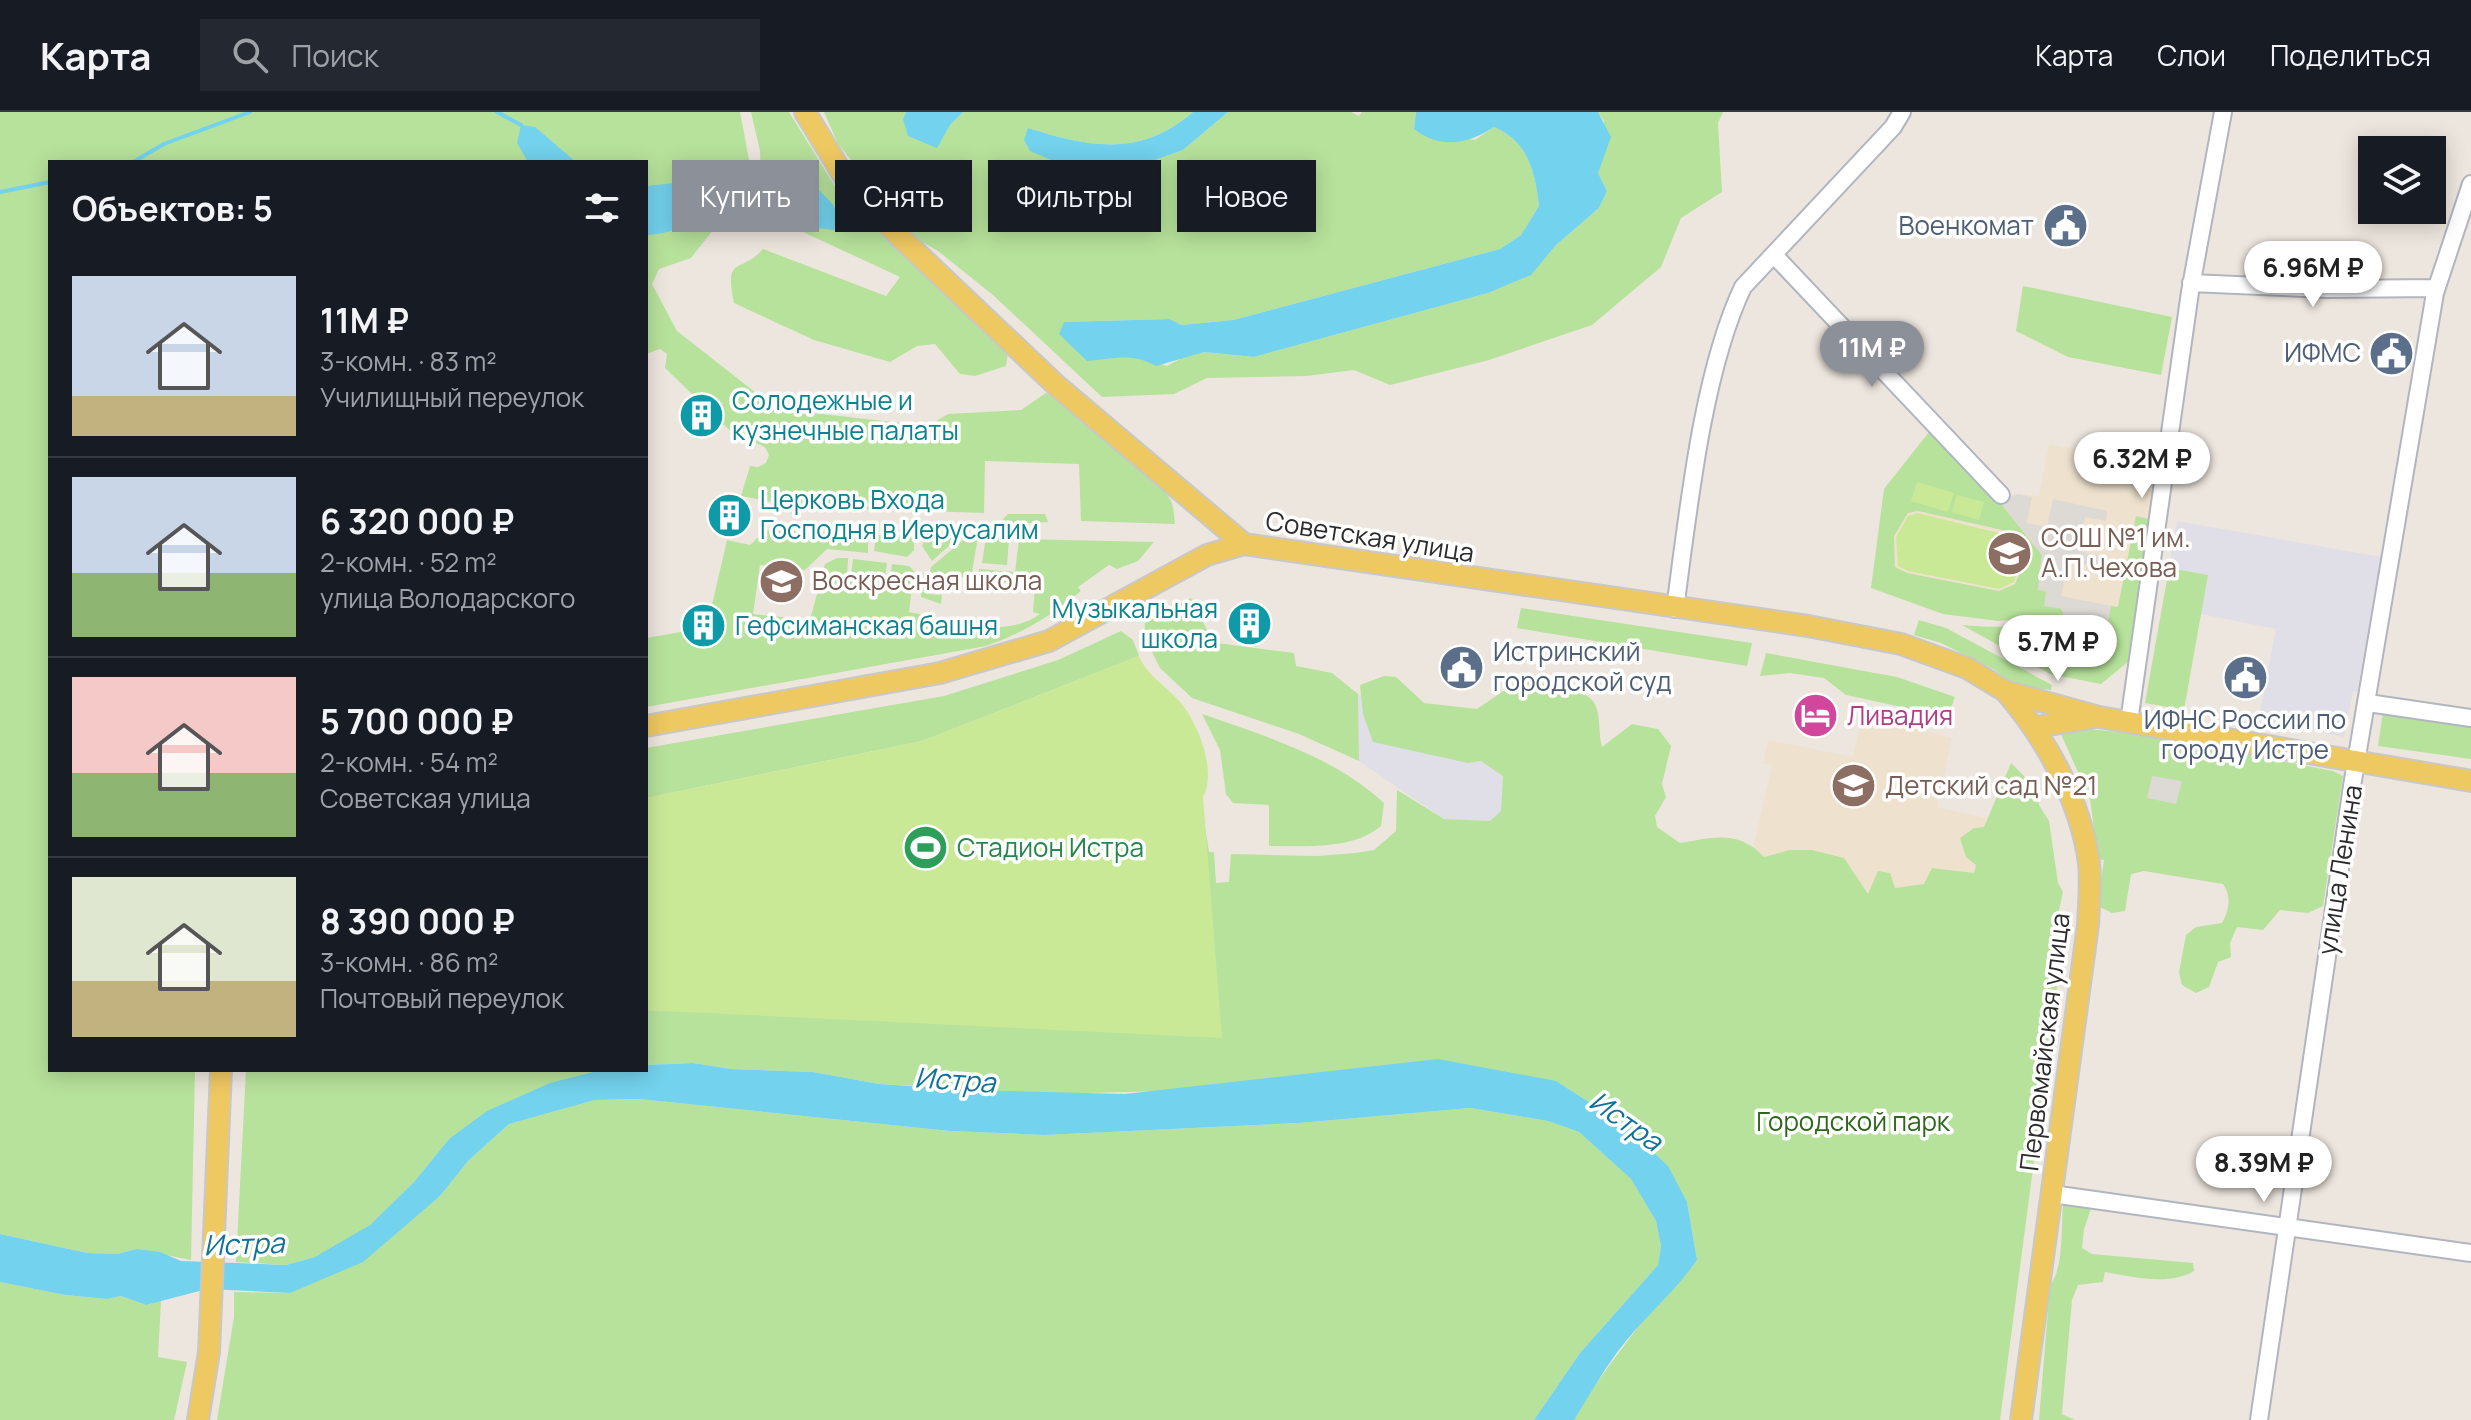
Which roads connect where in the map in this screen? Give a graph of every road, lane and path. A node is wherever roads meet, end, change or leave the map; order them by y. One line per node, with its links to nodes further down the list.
1 (805, 112): 9 (main road)
2 (1902, 112): 5 (street)
3 (2223, 112): 6 (street)
4 (2471, 184): 7 (street, улица Ленина)
5 (1774, 255): 8 (street); 10 (street)
6 (2191, 283): 7 (street); 15 (street)
7 (2436, 288): 12 (street, улица Ленина)
8 (2001, 495)
9 (1244, 544): 10 (main road, Советская улица); 16 (main road, Советская улица)
10 (1675, 609): 11 (main road, Советская улица)
11 (2005, 691): 13 (main road, Советская улица); 17 (main road, Первомайская улица)
12 (2368, 703): 14 (street); 18 (street, улица Ленина)
13 (2099, 717): 15 (main road, Советская улица); 17 (main road, Советская улица)
14 (2471, 718)
15 (2129, 722): 18 (main road, Советская улица)
16 (648, 726)
17 (2036, 727): 21 (main road, Первомайская улица)
18 (2357, 763): 19 (main road, Советская улица); 22 (street, улица Ленина)
19 (2471, 781)
20 (221, 1072): 24 (main road)
21 (2052, 1194): 22 (street); 25 (main road, Первомайская улица)
22 (2286, 1228): 23 (street); 26 (street, улица Ленина)
23 (2471, 1253)
24 (198, 1420)
25 (2021, 1420)
26 (2259, 1420)

